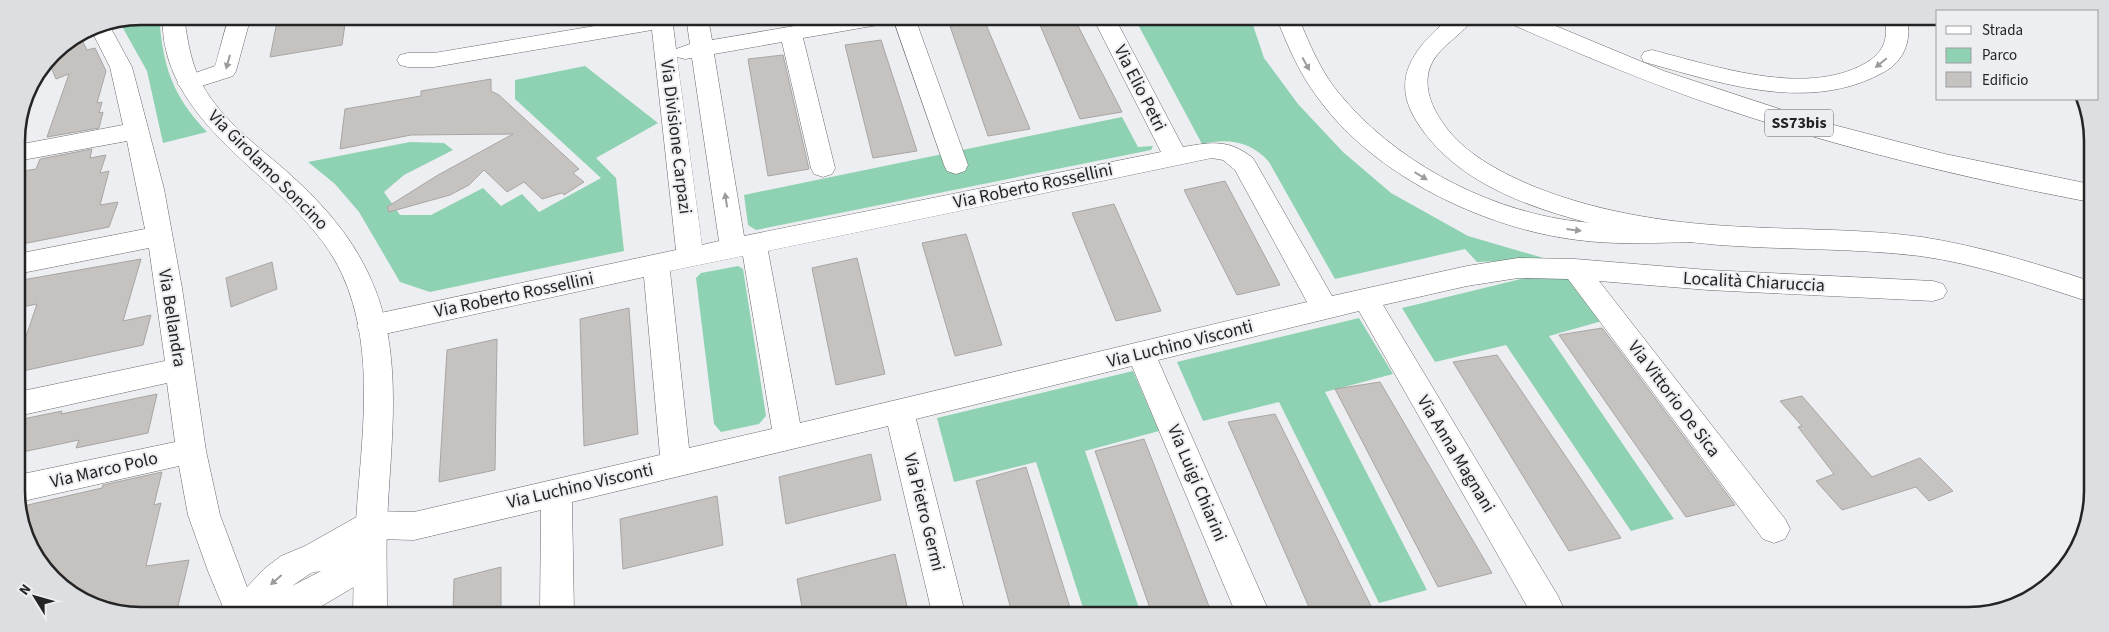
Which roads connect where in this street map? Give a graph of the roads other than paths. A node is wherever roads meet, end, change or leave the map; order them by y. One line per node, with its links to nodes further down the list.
1 (174, 25): 20 (main road, Via Girolamo Soncino)
2 (238, 25): 20 (main road, one-way to 20)
3 (633, 25): 19 (main road)
4 (662, 25): 18 (main road, Via Divisione Carpazi)
5 (698, 25): 16 (main road, Via Divisione Carpazi)
6 (837, 25): 15 (main road)
7 (906, 25): 24 (main road)
8 (1108, 25): 23 (main road, Via Elio Petri)
9 (1290, 25): 28 (main road, one-way to 28)
10 (1456, 25): 28 (main road)
11 (1533, 25): 27 (main road, SS73bis)
12 (1565, 25): 17 (main road, SS73bis)
13 (1897, 25): 17 (main road, one-way to 17)
14 (102, 32): 21 (main road, Via Bellandra)
15 (791, 33): 16 (main road); 25 (main road)
16 (702, 49): 18 (main road); 30 (main road, Via Divisione Carpazi, one-way to 16)
17 (1627, 51): 26 (main road, SS73bis)
18 (666, 55): 31 (main road, Via Divisione Carpazi)
19 (408, 60)
20 (189, 83): 39 (main road, Via Girolamo Soncino)
21 (135, 131): 22 (main road); 29 (main road, Via Bellandra)
22 (25, 152)
23 (1176, 157): 30 (main road, Via Roberto Rossellini); 38 (main road, Via Roberto Rossellini)
24 (956, 165)
25 (823, 168)
26 (2084, 176)
27 (2084, 192)
28 (1691, 233): 35 (main road)
29 (159, 236): 32 (main road); 41 (main road, Via Bellandra)
30 (743, 246): 31 (main road, Via Roberto Rossellini); 44 (main road)
31 (690, 257): 33 (main road, Via Roberto Rossellini)
32 (25, 262)
33 (656, 264): 39 (main road, Via Roberto Rossellini); 46 (main road)
34 (1575, 269): 36 (main road, Località Chiaruccia); 37 (main road, Via Luchino Visconti); 50 (main road, Via Vittorio De Sica)
35 (2084, 290)
36 (1932, 291)
37 (1366, 300): 38 (main road, Via Luchino Visconti); 60 (main road, Via Anna Magnani)
38 (1325, 308): 40 (main road, Via Luchino Visconti)
39 (371, 326): 49 (main road, Via Girolamo Soncino)
40 (1141, 353): 43 (main road, Via Luchino Visconti); 59 (main road, Via Luigi Chiarini)
41 (180, 369): 42 (main road); 45 (main road, Via Bellandra)
42 (25, 402)
43 (899, 411): 44 (main road, Via Luchino Visconti); 58 (main road, Via Pietro Germi)
44 (788, 438): 46 (main road, Via Luchino Visconti)
45 (190, 451): 47 (main road, Via Marco Polo); 53 (main road, Via Bellandra)
46 (676, 464): 48 (main road, Via Luchino Visconti)
47 (25, 487)
48 (556, 493): 49 (main road, Via Luchino Visconti); 57 (main road)
49 (371, 525): 51 (main road); 52 (main road, Via Girolamo Soncino)
50 (1774, 530)
51 (313, 558): 52 (main road); 54 (main road, one-way to 54)
52 (370, 561): 55 (main road); 56 (main road)
53 (240, 607)
54 (252, 607)
55 (276, 607)
56 (370, 607)
57 (557, 607)
58 (948, 607)
59 (1250, 607)
60 (1546, 607)

